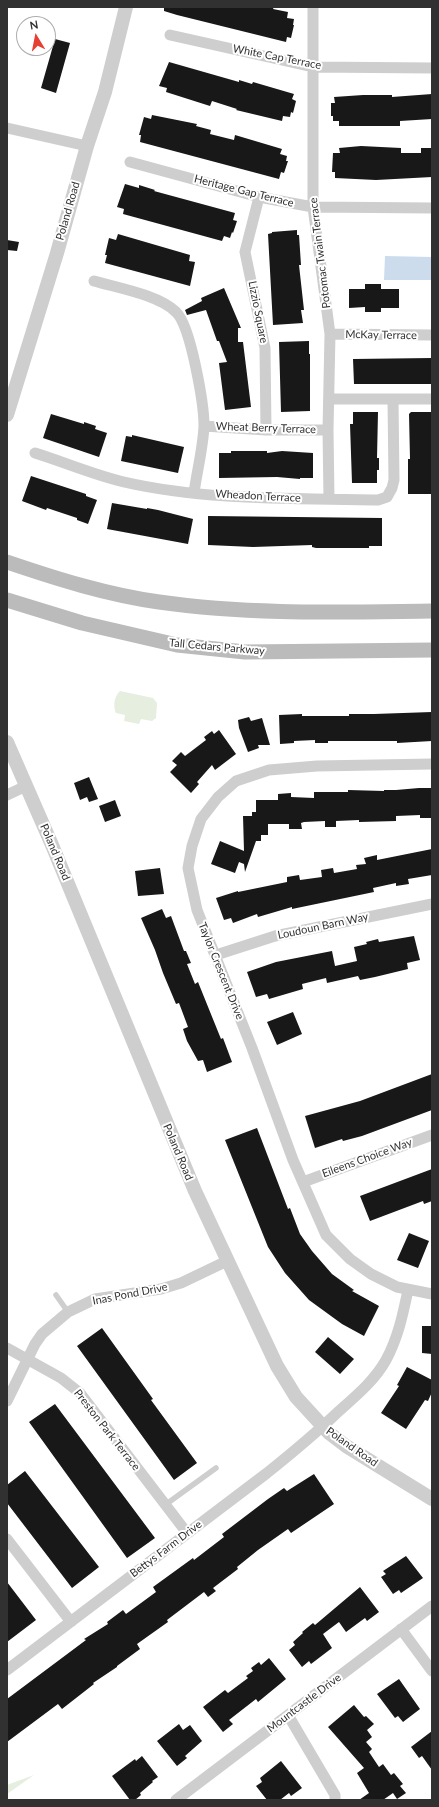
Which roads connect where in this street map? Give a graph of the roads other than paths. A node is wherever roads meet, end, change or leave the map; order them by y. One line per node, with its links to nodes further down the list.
1 (126, 7): 7 (street, Poland Road)
2 (313, 7): 4 (street, Potomac Twain Terrace)
3 (170, 36): 4 (street, White Cap Terrace)
4 (313, 67): 5 (street, White Cap Terrace); 10 (street, Potomac Twain Terrace)
5 (432, 68)
6 (7, 128): 7 (street)
7 (87, 146): 18 (street, Poland Road)
8 (130, 162): 9 (street, Heritage Gap Terrace)
9 (259, 197): 10 (street, Heritage Gap Terrace); 20 (street, Lizzio Square)
10 (313, 207): 11 (street, Heritage Gap Terrace); 13 (street, Potomac Twain Terrace)
11 (432, 208)
12 (94, 281): 19 (street)
13 (330, 334): 14 (street, McKay Terrace); 15 (street, Potomac Twain Terrace)
14 (432, 335)
15 (329, 399): 17 (street); 21 (street, Potomac Twain Terrace)
16 (431, 399): 17 (street)
17 (393, 400): 24 (street, Wheadon Terrace)
18 (7, 415)
19 (204, 426): 20 (street, Wheat Berry Terrace); 23 (street)
20 (266, 430): 21 (street, Wheat Berry Terrace)
21 (328, 430): 24 (street, Potomac Twain Terrace)
22 (35, 453): 23 (street, Wheadon Terrace)
23 (194, 493): 24 (street, Wheadon Terrace)
24 (329, 499)
25 (7, 562): 27 (main road)
26 (7, 600): 28 (main road, Tall Cedars Parkway)
27 (432, 611)
28 (432, 650)
29 (7, 742): 31 (street, Poland Road)
30 (432, 764): 34 (street, Taylor Crescent Drive)
31 (26, 786): 32 (street); 37 (street, Poland Road)
32 (7, 795)
33 (432, 904): 34 (street, Loudoun Barn Way)
34 (216, 955): 36 (street, Taylor Crescent Drive)
35 (432, 1135): 36 (street, Eileens Choice Way)
36 (303, 1182): 38 (street, Taylor Crescent Drive)
37 (227, 1261): 41 (street, Inas Pond Drive); 45 (street, Poland Road)
38 (408, 1290): 39 (street, Taylor Crescent Drive); 45 (street, Bettys Farm Drive)
39 (432, 1294)
40 (56, 1295): 41 (lane)
41 (68, 1312): 43 (street, Inas Pond Drive)
42 (7, 1348): 43 (street, Preston Park Terrace)
43 (27, 1359): 44 (street, Inas Pond Drive); 48 (street, Preston Park Terrace)
44 (7, 1401)
45 (323, 1427): 47 (street, Poland Road); 49 (street, Bettys Farm Drive)
46 (216, 1468): 48 (lane)
47 (432, 1499)
48 (165, 1505): 49 (street, Preston Park Terrace)
49 (187, 1533): 52 (street, Bettys Farm Drive)
50 (7, 1539): 52 (street)
51 (432, 1606): 53 (street, Mountcastle Drive)
52 (71, 1622): 54 (street, Bettys Farm Drive)
53 (401, 1629): 55 (street); 56 (street, Mountcastle Drive)
54 (7, 1670)
55 (432, 1671)
56 (288, 1715): 57 (street, Mountcastle Drive); 58 (street)
57 (176, 1800)
58 (335, 1800)

